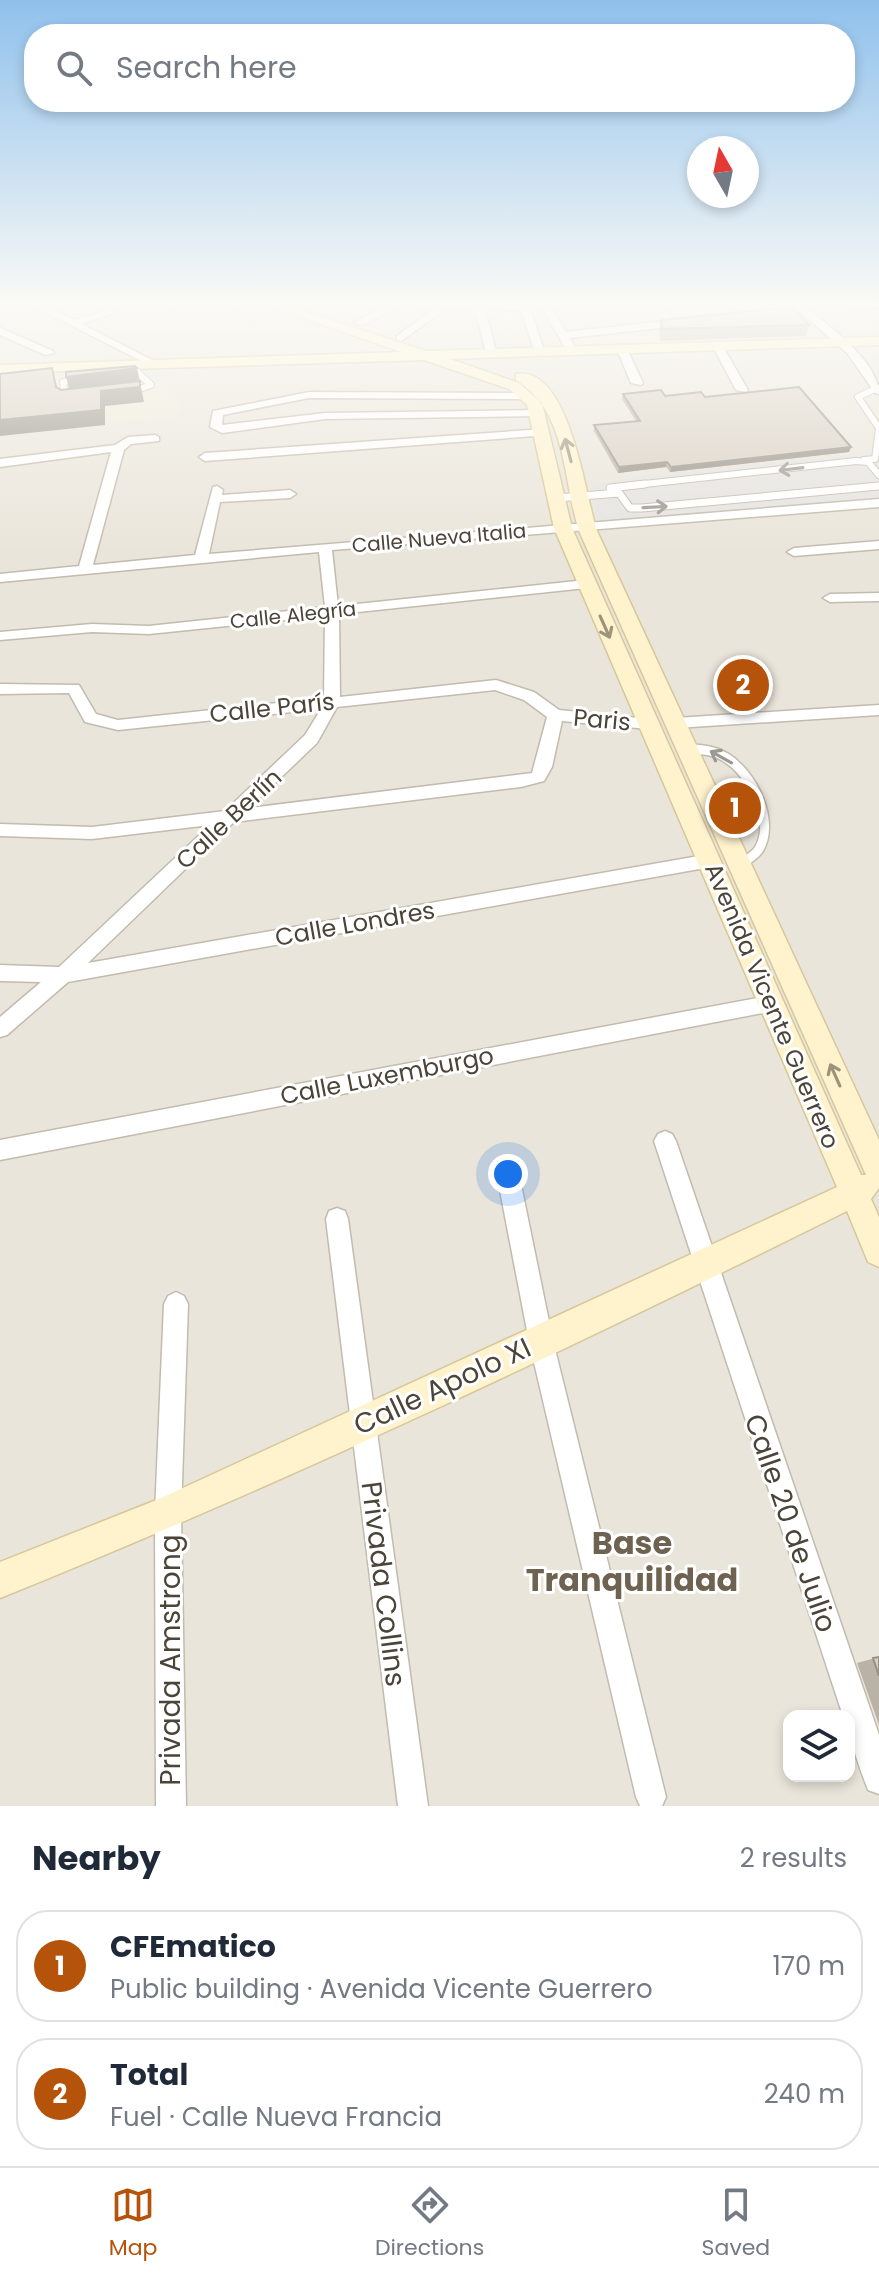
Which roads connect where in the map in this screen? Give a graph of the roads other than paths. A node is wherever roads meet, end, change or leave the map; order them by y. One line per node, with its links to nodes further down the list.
1 (64, 386): 9 (lane)
2 (147, 386): 8 (lane)
3 (505, 386): 10 (main road)
4 (536, 386): 20 (main road, Avenida Vicente Guerrero, one-way to 4)
5 (740, 386): 7 (street)
6 (878, 389): 14 (lane)
7 (742, 390)
8 (124, 393)
9 (69, 399)
10 (537, 414): 10 (street); 13 (street); 22 (main road, Avenida Vicente Guerrero)
11 (155, 439): 12 (street)
12 (118, 448): 16 (street); 30 (street)
13 (205, 457)
14 (875, 459): 15 (lane); 17 (lane)
15 (856, 461): 17 (lane); 20 (lane, one-way to 20)
16 (0, 463)
17 (873, 468): 18 (lane)
18 (879, 475)
19 (879, 486): 20 (lane, one-way to 19)
20 (579, 493): 22 (lane); 24 (main road, Avenida Vicente Guerrero)
21 (290, 494): 29 (street)
22 (556, 496): 25 (main road, Avenida Vicente Guerrero)
23 (879, 503): 24 (street, Calle Nueva Italia)
24 (586, 526): 25 (street, Calle Nueva Italia); 41 (main road, Avenida Vicente Guerrero)
25 (563, 528): 27 (street, Calle Nueva Italia); 32 (main road, Avenida Vicente Guerrero)
26 (879, 545): 28 (street)
27 (325, 547): 29 (street, Calle Nueva Italia); 35 (street, Calle Berlín)
28 (794, 552)
29 (201, 559): 30 (street, Calle Nueva Italia)
30 (85, 570): 31 (street, Calle Nueva Italia)
31 (0, 578)
32 (586, 584): 35 (street, Calle Alegría); 42 (main road, Avenida Vicente Guerrero, one-way to 42)
33 (879, 597): 34 (street)
34 (830, 598)
35 (332, 611): 36 (street, Calle Alegría); 38 (street, Calle Berlín)
36 (0, 636)
37 (0, 689): 38 (street, Calle París)
38 (332, 702): 40 (street, Calle París); 44 (street, Calle Berlín)
39 (879, 710): 41 (street)
40 (555, 715): 42 (street, Paris); 44 (street)
41 (676, 723): 43 (main road, Avenida Vicente Guerrero)
42 (648, 724): 46 (main road, Avenida Vicente Guerrero)
43 (688, 749): 47 (main road, Avenida Vicente Guerrero); 47 (lane, one-way to 43)
44 (231, 817): 45 (street); 49 (street, Calle Berlín)
45 (0, 830)
46 (710, 861): 49 (street, Calle Londres); 50 (main road, Avenida Vicente Guerrero)
47 (740, 865): 52 (main road, Avenida Vicente Guerrero, one-way to 47)
48 (0, 973): 49 (street, Calle Londres)
49 (63, 975): 51 (street, Calle Berlín)
50 (773, 1003): 54 (street, Calle Luxemburgo); 57 (main road, Avenida Vicente Guerrero)
51 (0, 1029)
52 (868, 1128): 55 (main road, Avenida Vicente Guerrero)
53 (665, 1141): 60 (street, Calle 20 de Julio)
54 (0, 1150)
55 (879, 1171)
56 (508, 1175): 62 (street)
57 (866, 1187): 59 (main road, Avenida Vicente Guerrero); 60 (main road, Calle Apolo XI)
58 (337, 1219): 63 (street, Privada Collins)
59 (879, 1252)
60 (704, 1266): 62 (main road, Calle Apolo XI); 66 (street, Calle 20 de Julio)
61 (176, 1304): 64 (street, Privada Amstrong)
62 (541, 1341): 63 (main road, Calle Apolo XI); 67 (street)
63 (363, 1423): 64 (main road, Calle Apolo XI); 69 (street, Privada Collins)
64 (168, 1513): 65 (main road, Calle Apolo XI); 68 (street, Privada Amstrong)
65 (0, 1580)
66 (879, 1779)
67 (651, 1797)
68 (171, 1806)
69 (413, 1806)

